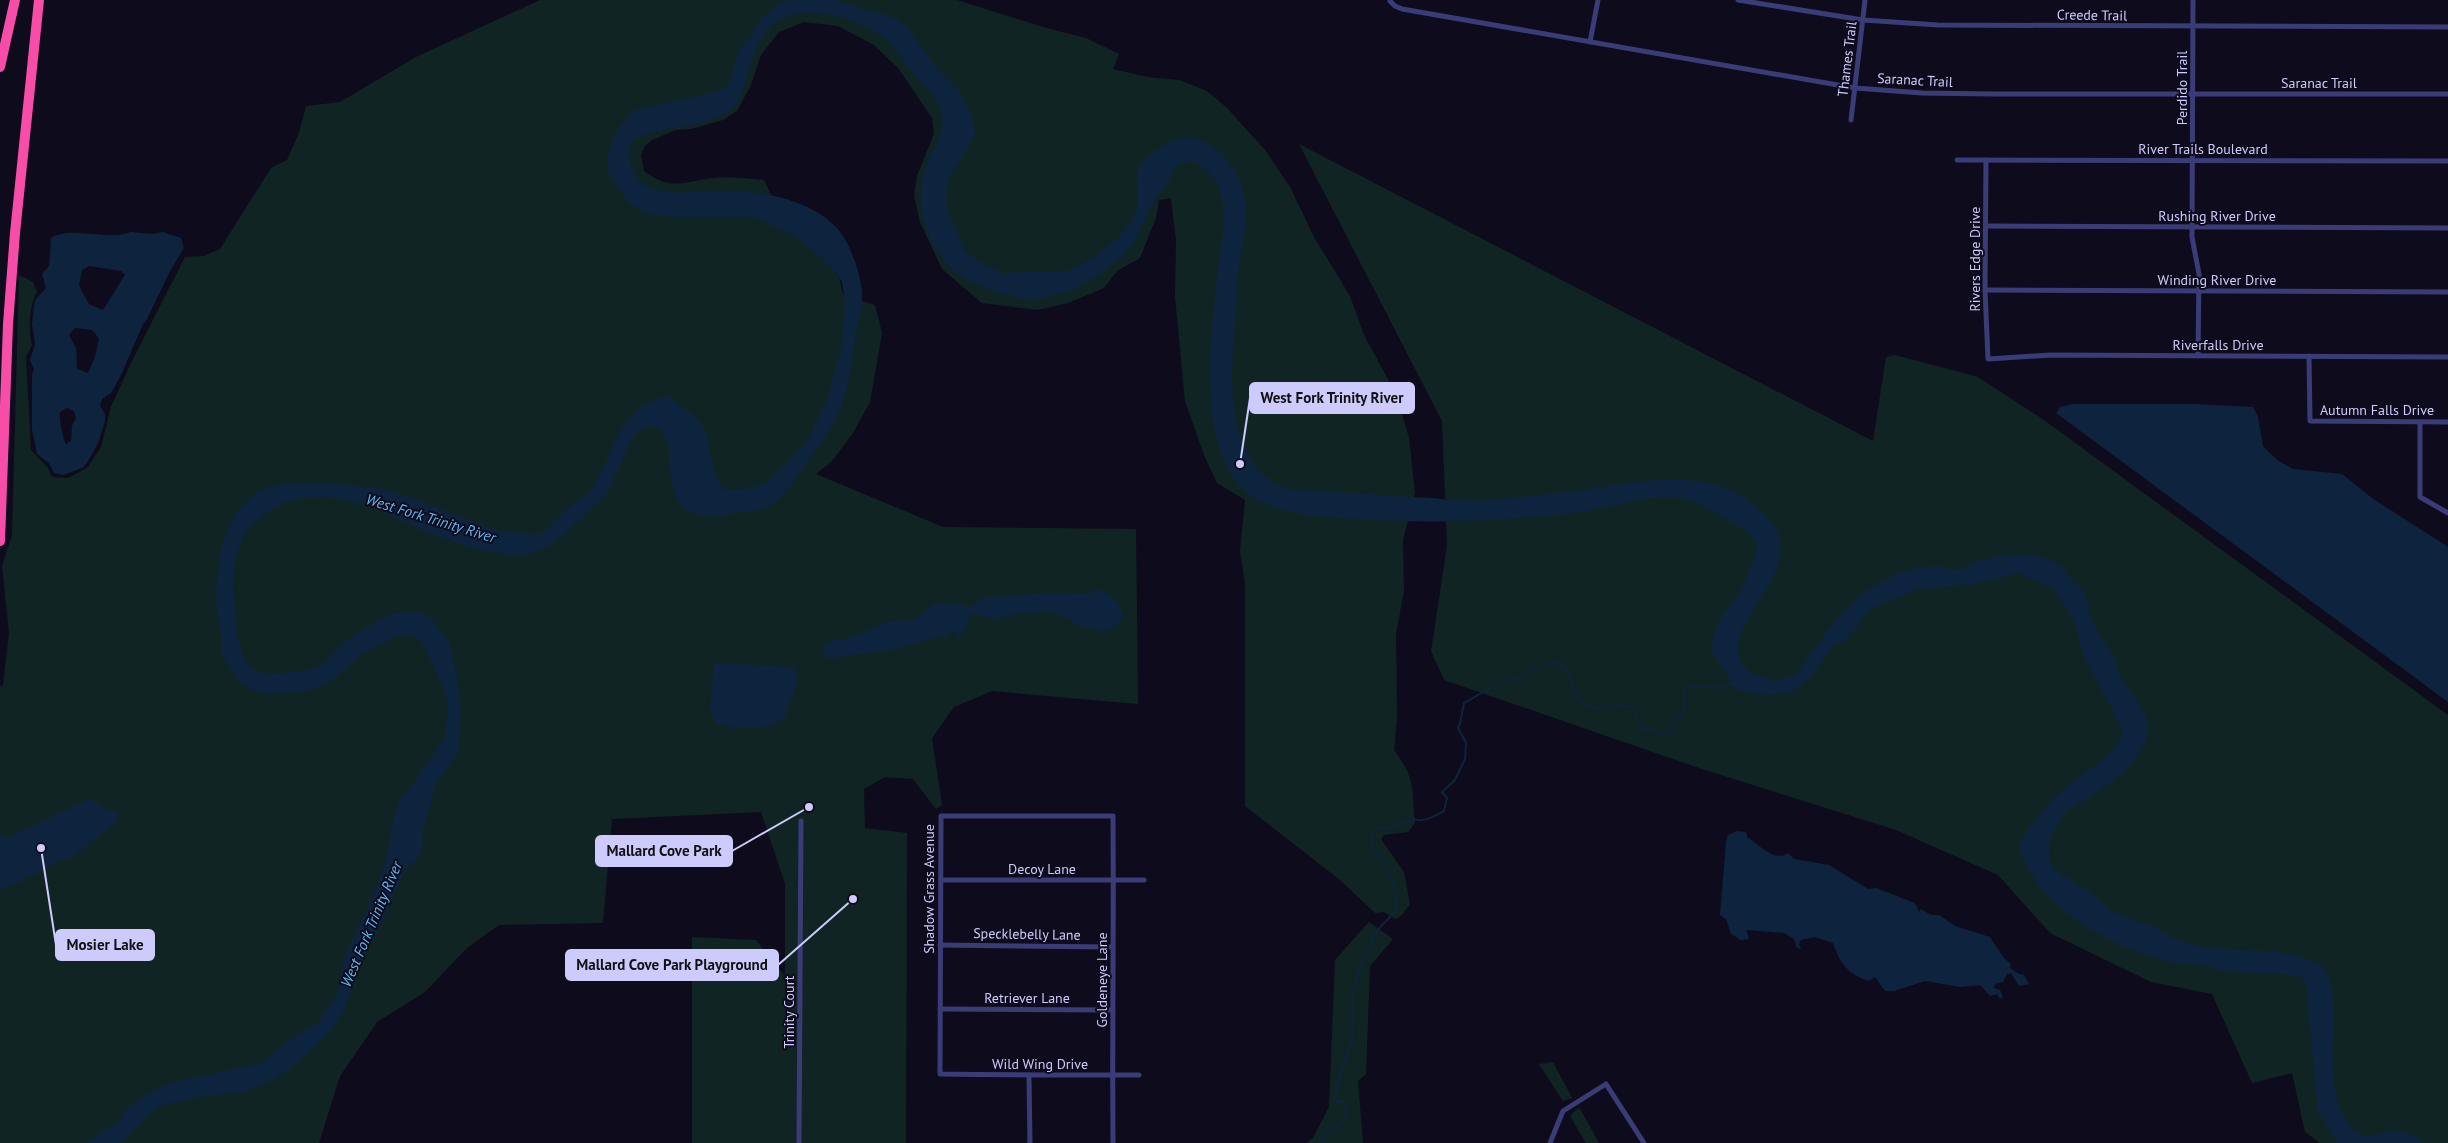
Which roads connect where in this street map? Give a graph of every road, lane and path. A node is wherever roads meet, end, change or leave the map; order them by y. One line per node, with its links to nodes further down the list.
1 (15, 0): 12 (highway)
2 (39, 0): 34 (highway)
3 (1598, 0): 11 (street)
4 (1738, 0): 8 (street, Creede Trail)
5 (1866, 0): 8 (street, Thames Trail)
6 (2193, 0): 9 (street, Perdido Trail)
7 (1390, 1): 11 (street, Saranac Trail)
8 (1863, 20): 9 (street, Creede Trail); 13 (street, Thames Trail)
9 (2193, 27): 10 (street, Creede Trail); 14 (street, Perdido Trail)
10 (2448, 27)
11 (1590, 42): 13 (street, Saranac Trail)
12 (0, 67)
13 (1855, 88): 14 (street, Saranac Trail); 16 (street, Thames Trail)
14 (2193, 94): 15 (street, Saranac Trail); 19 (street, Perdido Trail)
15 (2448, 94)
16 (1851, 120)
17 (1958, 160): 18 (street, River Trails Boulevard)
18 (1986, 160): 19 (street, River Trails Boulevard); 21 (street, Rivers Edge Drive)
19 (2193, 160): 20 (street, River Trails Boulevard); 22 (street, Perdido Trail)
20 (2448, 162)
21 (1987, 226): 22 (street, Rushing River Drive); 24 (street, Rivers Edge Drive)
22 (2192, 227): 23 (street, Rushing River Drive); 25 (street, Perdido Trail)
23 (2448, 228)
24 (1985, 290): 25 (street, Winding River Drive); 30 (street, Rivers Edge Drive)
25 (2199, 291): 26 (street, Winding River Drive); 27 (street, Perdido Trail)
26 (2448, 292)
27 (2198, 356): 28 (street, Riverfalls Drive); 30 (street, Riverfalls Drive)
28 (2309, 356): 29 (street, Riverfalls Drive); 31 (street, Autumn Falls Drive)
29 (2448, 357)
30 (1988, 358)
31 (2420, 422): 32 (street, Autumn Falls Drive); 33 (street)
32 (2448, 422)
33 (2448, 513)
34 (0, 541)
35 (1113, 816): 37 (street, Shadow Grass Avenue); 38 (street, Goldeneye Lane)
36 (801, 821): 48 (street, Trinity Court)
37 (940, 880): 38 (street, Decoy Lane); 40 (street, Shadow Grass Avenue)
38 (1113, 880): 39 (street, Decoy Lane); 41 (street, Goldeneye Lane)
39 (1144, 880)
40 (940, 945): 41 (street, Specklebelly Lane); 42 (street, Shadow Grass Avenue)
41 (1113, 947): 43 (street, Goldeneye Lane)
42 (940, 1009): 43 (street, Retriever Lane); 44 (street, Shadow Grass Avenue)
43 (1113, 1010): 46 (street, Goldeneye Lane)
44 (940, 1074): 45 (street, Wild Wing Drive)
45 (1030, 1075): 46 (street, Wild Wing Drive); 49 (street)
46 (1112, 1075): 47 (street, Wild Wing Drive); 50 (street, Goldeneye Lane)
47 (1139, 1075)
48 (799, 1143)
49 (1030, 1143)
50 (1113, 1143)
51 (1550, 1143): 52 (street)
52 (1644, 1143)

